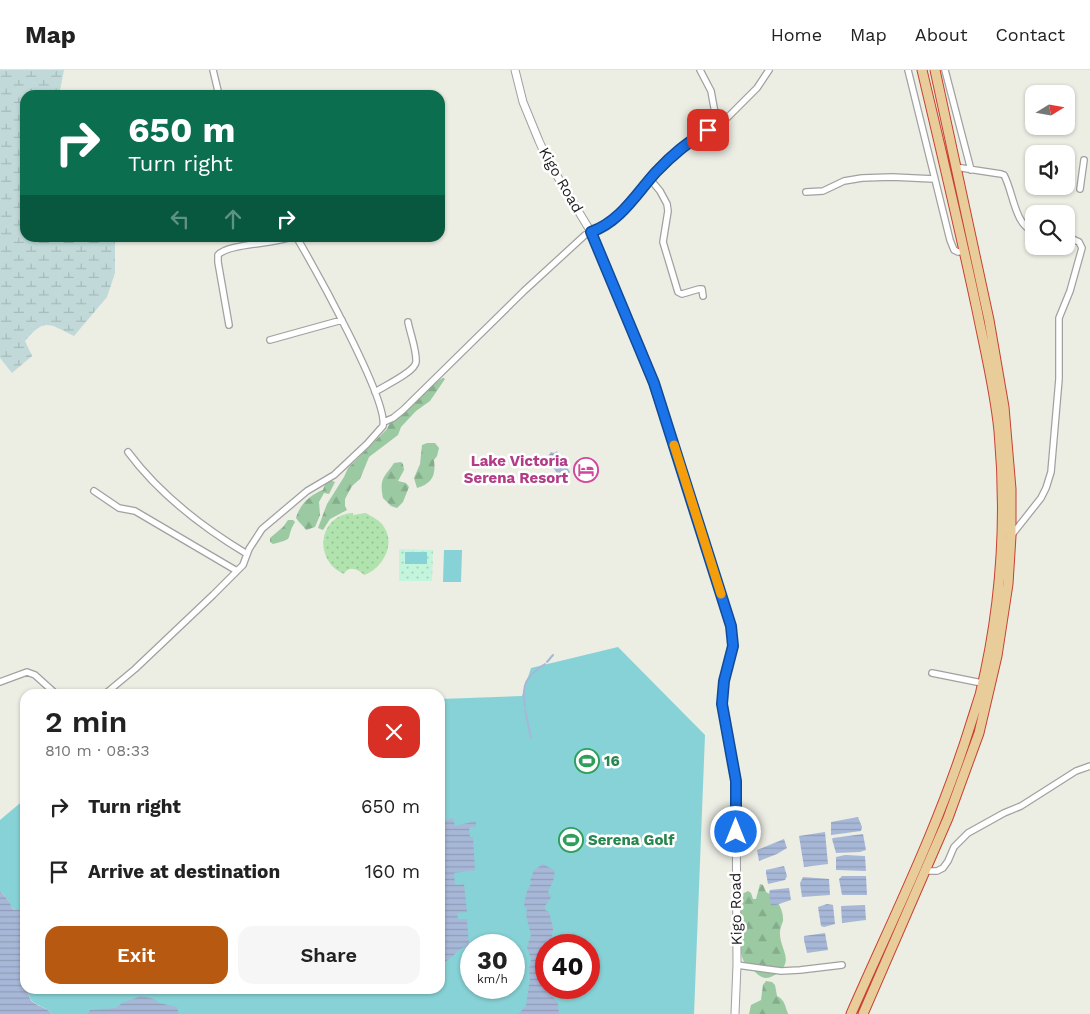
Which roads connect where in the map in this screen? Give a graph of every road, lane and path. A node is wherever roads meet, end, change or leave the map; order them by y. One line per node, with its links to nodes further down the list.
1 (213, 70): 9 (street)
2 (515, 70): 21 (street, Kigo Road)
3 (700, 70): 10 (street)
4 (769, 70): 10 (street)
5 (908, 70): 17 (street)
6 (922, 70): 25 (highway)
7 (935, 70): 12 (highway)
8 (945, 70): 13 (street)
9 (218, 90)
10 (717, 124): 16 (street)
11 (1084, 160): 14 (street)
12 (955, 167): 13 (street); 35 (highway)
13 (971, 170): 20 (street)
14 (1083, 170): 15 (street); 18 (street)
15 (1090, 170)
16 (650, 179): 21 (street); 26 (street)
17 (934, 179): 19 (street); 25 (street)
18 (1080, 189)
19 (806, 192)
20 (1025, 227)
21 (591, 232): 32 (street); 45 (street, Kigo Road)
22 (1075, 240): 35 (street)
23 (270, 242): 29 (street)
24 (299, 242): 27 (street)
25 (964, 251): 40 (highway)
26 (703, 296)
27 (342, 320): 30 (street); 31 (street)
28 (408, 322): 31 (street)
29 (229, 325)
30 (270, 340)
31 (375, 392): 32 (street)
32 (384, 422): 36 (street)
33 (128, 452): 36 (street)
34 (94, 491): 37 (street)
35 (1011, 536): 44 (highway)
36 (247, 554): 37 (street)
37 (237, 571): 42 (street)
38 (932, 673): 40 (street)
39 (0, 682): 41 (street)
40 (982, 683): 48 (highway)
41 (50, 689)
42 (111, 689)
43 (1090, 766): 44 (street)
44 (924, 871): 49 (highway)
45 (737, 965): 46 (street); 47 (street, Kigo Road)
46 (842, 965)
47 (735, 1014)
48 (851, 1014)
49 (863, 1014)

